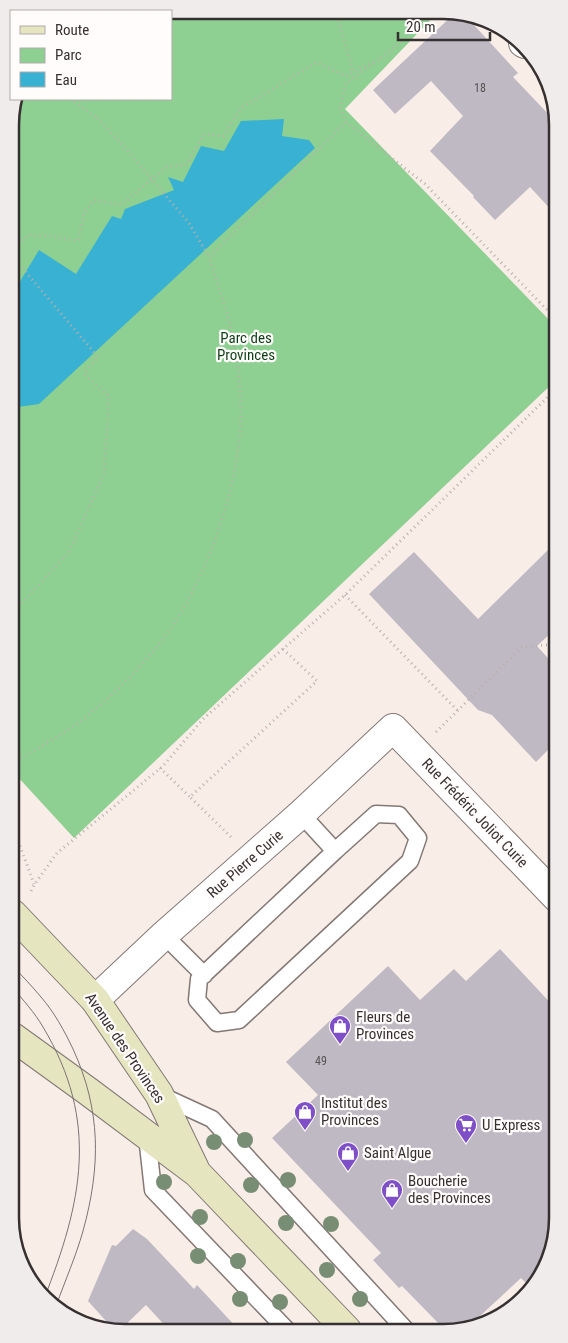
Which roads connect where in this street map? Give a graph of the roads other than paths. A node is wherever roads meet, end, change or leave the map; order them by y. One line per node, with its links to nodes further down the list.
1 (393, 728): 2 (street, Rue Pierre Curie); 4 (street, Rue Frédéric Joliot Curie)
2 (301, 814): 3 (lane); 6 (street, Rue Pierre Curie)
3 (335, 851): 7 (lane); 7 (lane)
4 (549, 890)
5 (19, 920): 8 (street, Avenue des Provinces)
6 (164, 935): 7 (lane); 8 (street, Rue Pierre Curie)
7 (204, 975)
8 (95, 1000): 10 (street, Avenue des Provinces)
9 (19, 1041): 11 (street, Avenue des Provinces)
10 (159, 1094): 12 (street, Avenue des Provinces); 15 (lane)
11 (147, 1136): 12 (street, Avenue des Provinces); 13 (lane)
12 (197, 1173): 14 (street, Avenue des Provinces)
13 (281, 1324)
14 (340, 1324)
15 (400, 1324)

